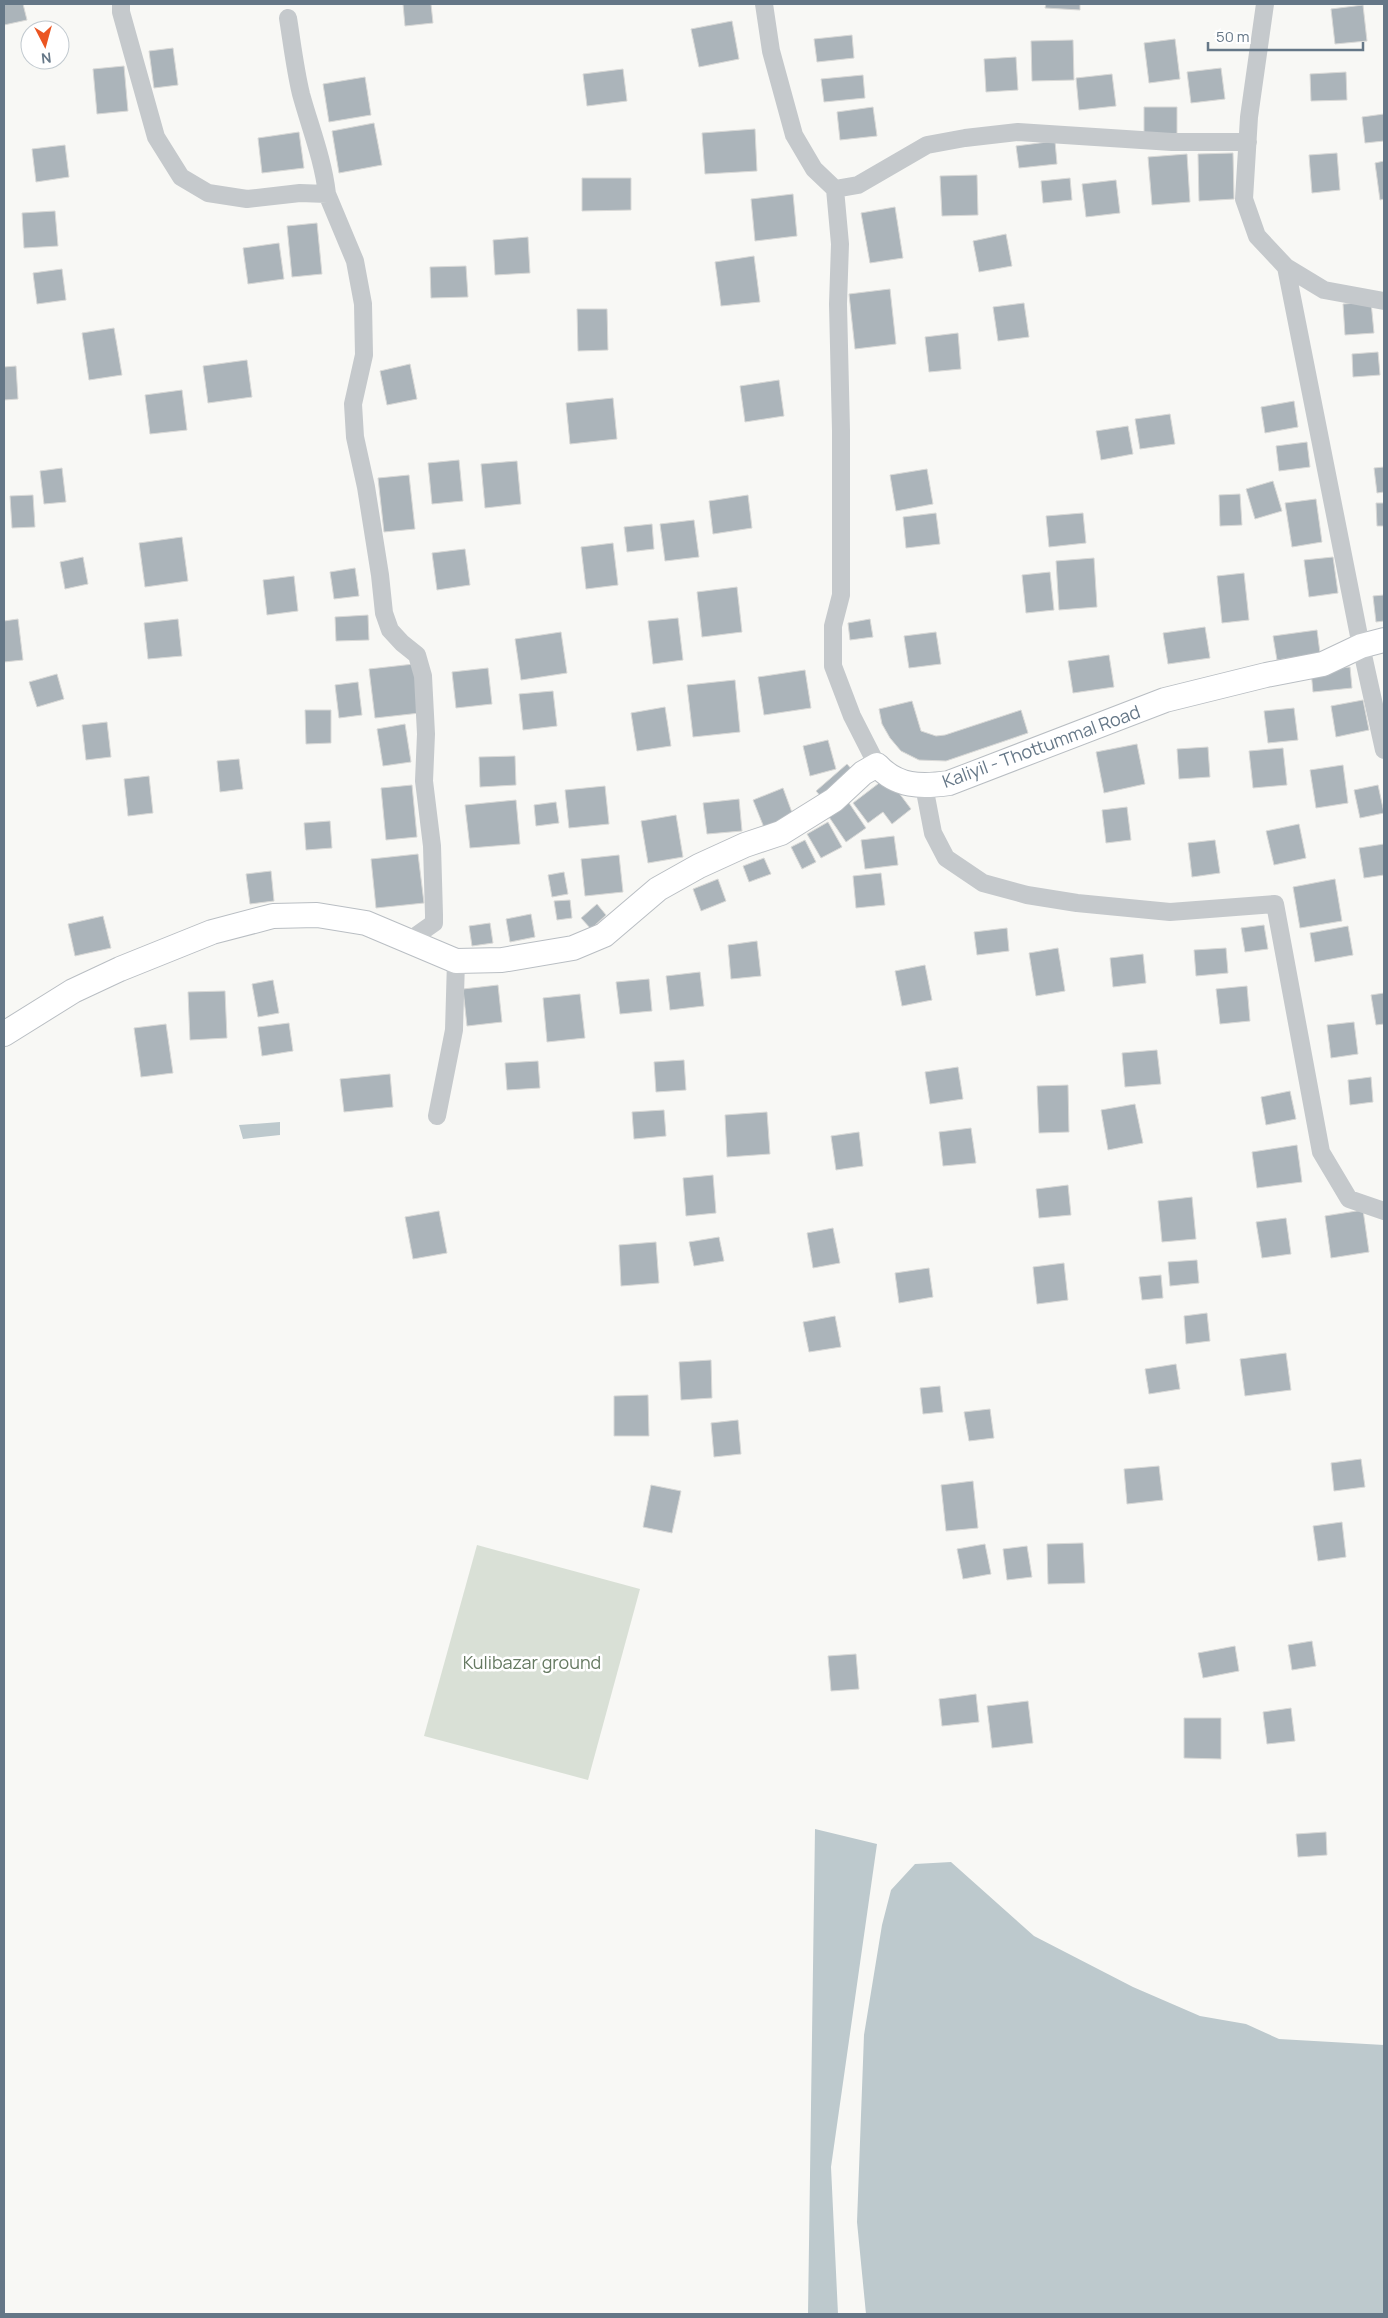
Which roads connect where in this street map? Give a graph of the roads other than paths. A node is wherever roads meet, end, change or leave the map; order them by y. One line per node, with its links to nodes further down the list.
1 (121, 4): 7 (street)
2 (764, 4): 6 (street)
3 (1265, 4): 5 (street)
4 (288, 18): 7 (street)
5 (1248, 142): 6 (street); 8 (street)
6 (835, 189): 13 (street)
7 (327, 194): 15 (street)
8 (1286, 267): 9 (street); 11 (street)
9 (1384, 301)
10 (1384, 640): 11 (main road, Kaliyil - Thottummal Road)
11 (1360, 646): 12 (street); 14 (main road, Kaliyil - Thottummal Road)
12 (1384, 750)
13 (877, 765): 14 (main road, Kaliyil - Thottummal Road); 16 (main road)
14 (924, 786): 19 (street)
15 (410, 940): 16 (main road); 17 (main road)
16 (456, 961): 18 (street)
17 (4, 1034)
18 (437, 1116)
19 (1384, 1211)

